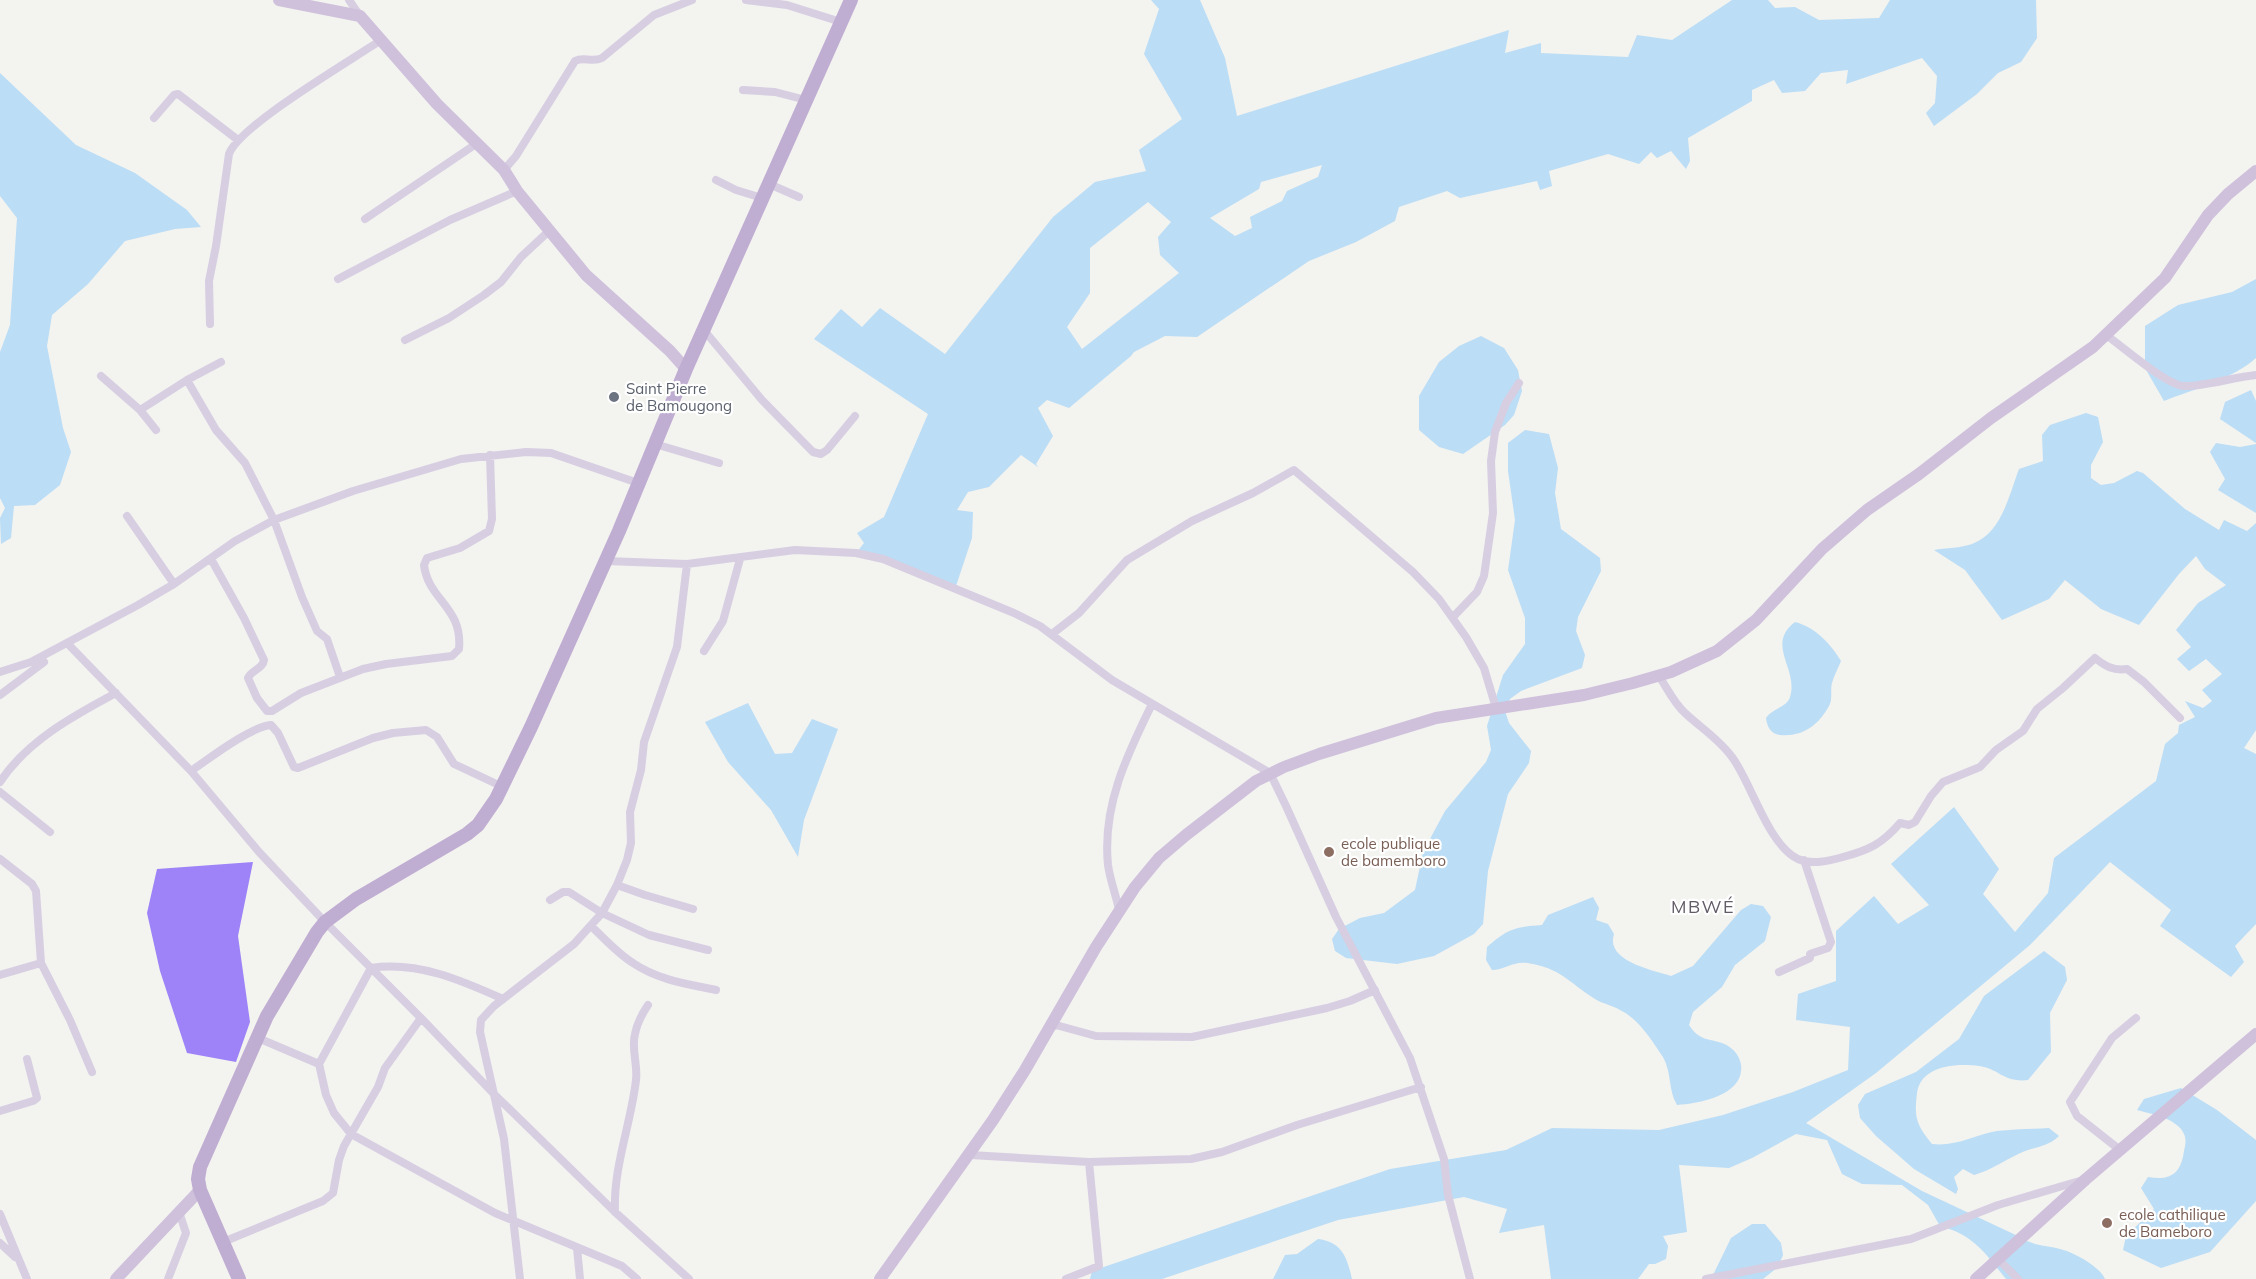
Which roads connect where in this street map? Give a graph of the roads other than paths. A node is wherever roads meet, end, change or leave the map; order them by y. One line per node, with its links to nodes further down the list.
1 (279, 0): 5 (street)
2 (692, 0): 13 (street)
3 (746, 0): 6 (street)
4 (851, 0): 6 (main road)
5 (349, 4): 7 (street)
6 (841, 22): 9 (main road)
7 (381, 40): 11 (street); 12 (street)
8 (743, 90): 9 (street)
9 (806, 100): 16 (main road)
10 (154, 117): 11 (street)
11 (238, 140): 23 (street)
12 (476, 144): 13 (street); 20 (street)
13 (504, 171): 17 (street)
14 (2256, 171): 25 (street)
15 (716, 180): 19 (street)
16 (769, 184): 18 (street); 19 (main road)
17 (517, 191): 21 (street); 22 (street)
18 (799, 197)
19 (762, 198): 24 (main road)
20 (365, 219)
21 (549, 231): 26 (street); 28 (street)
22 (338, 279)
23 (210, 324)
24 (703, 329): 28 (main road); 34 (street)
25 (2106, 335): 29 (street); 53 (street)
26 (405, 340)
27 (221, 362): 31 (street)
28 (686, 369): 36 (main road)
29 (2256, 375)
30 (101, 376): 33 (street)
31 (188, 380): 33 (street); 41 (street)
32 (1519, 382): 47 (street)
33 (140, 410): 35 (street)
34 (855, 416)
35 (156, 430)
36 (655, 444): 38 (street); 39 (main road)
37 (490, 454): 39 (street); 41 (street); 54 (street)
38 (719, 463)
39 (638, 483): 44 (main road)
40 (127, 516): 46 (street)
41 (274, 520): 42 (street); 54 (street)
42 (211, 559): 46 (street); 54 (street)
43 (740, 559): 45 (street); 48 (street); 50 (street)
44 (606, 561): 45 (street); 63 (main road)
45 (687, 564): 68 (street)
46 (174, 584): 49 (street)
47 (1453, 617): 48 (street); 58 (street)
48 (1052, 634): 57 (street)
49 (68, 644): 52 (street); 55 (street)
50 (704, 651)
51 (44, 662): 56 (street)
52 (0, 672)
53 (1659, 676): 58 (street); 67 (street)
54 (340, 677)
55 (116, 693): 60 (street); 62 (street)
56 (0, 695)
57 (1152, 705): 61 (street); 71 (street)
58 (1496, 708): 61 (street)
59 (2180, 718): 67 (street)
60 (191, 771): 63 (street); 73 (street)
61 (1270, 773): 71 (street); 81 (street)
62 (0, 782)
63 (503, 787): 73 (main road)
64 (0, 792): 65 (street)
65 (50, 832)
66 (0, 859): 76 (street)
67 (1804, 860): 78 (street)
68 (617, 885): 70 (street); 72 (street)
69 (550, 900): 72 (street)
70 (693, 909)
71 (1119, 910): 86 (street)
72 (602, 913): 74 (street); 75 (street)
73 (325, 922): 77 (street); 88 (main road)
74 (591, 926): 80 (street); 82 (street)
75 (708, 950)
76 (41, 963): 79 (street); 91 (street)
77 (371, 968): 82 (street); 84 (street); 90 (street)
78 (1779, 972)
79 (0, 975)
80 (716, 990)
81 (1375, 990): 86 (street); 92 (street)
82 (503, 999): 93 (street)
83 (648, 1005): 102 (street)
84 (422, 1018): 93 (street); 95 (street)
85 (2136, 1018): 96 (street)
86 (1050, 1028): 97 (street)
87 (2256, 1034): 96 (street)
88 (258, 1038): 90 (street); 100 (main road)
89 (27, 1059): 94 (street)
90 (319, 1064): 95 (street)
91 (92, 1072)
92 (1421, 1087): 98 (street); 122 (street)
93 (495, 1095): 102 (street); 104 (street)
94 (0, 1112)
95 (351, 1134): 104 (street); 105 (street)
96 (2120, 1150): 99 (street)
97 (970, 1155): 98 (street); 120 (street)
98 (1089, 1162): 121 (street)
99 (2086, 1179): 108 (street); 123 (street)
100 (200, 1190): 101 (street); 105 (main road)
101 (179, 1212): 113 (street); 114 (street)
102 (615, 1212): 111 (street)
103 (0, 1214): 109 (street)
104 (513, 1221): 107 (street); 116 (street)
105 (223, 1242): 115 (main road)
106 (0, 1243): 109 (street)
107 (577, 1248): 110 (street); 117 (street)
108 (1997, 1258): 124 (street); 125 (street)
109 (17, 1259): 112 (street)
110 (628, 1274): 118 (street)
111 (679, 1275): 119 (street)
112 (27, 1279)
113 (116, 1279)
114 (168, 1279)
115 (239, 1279)
116 (520, 1279)
117 (580, 1279)
118 (637, 1279)
119 (689, 1279)
120 (880, 1279)
121 (1066, 1279)
122 (1470, 1279)
123 (1706, 1279)
124 (1976, 1279)
125 (2018, 1279)

